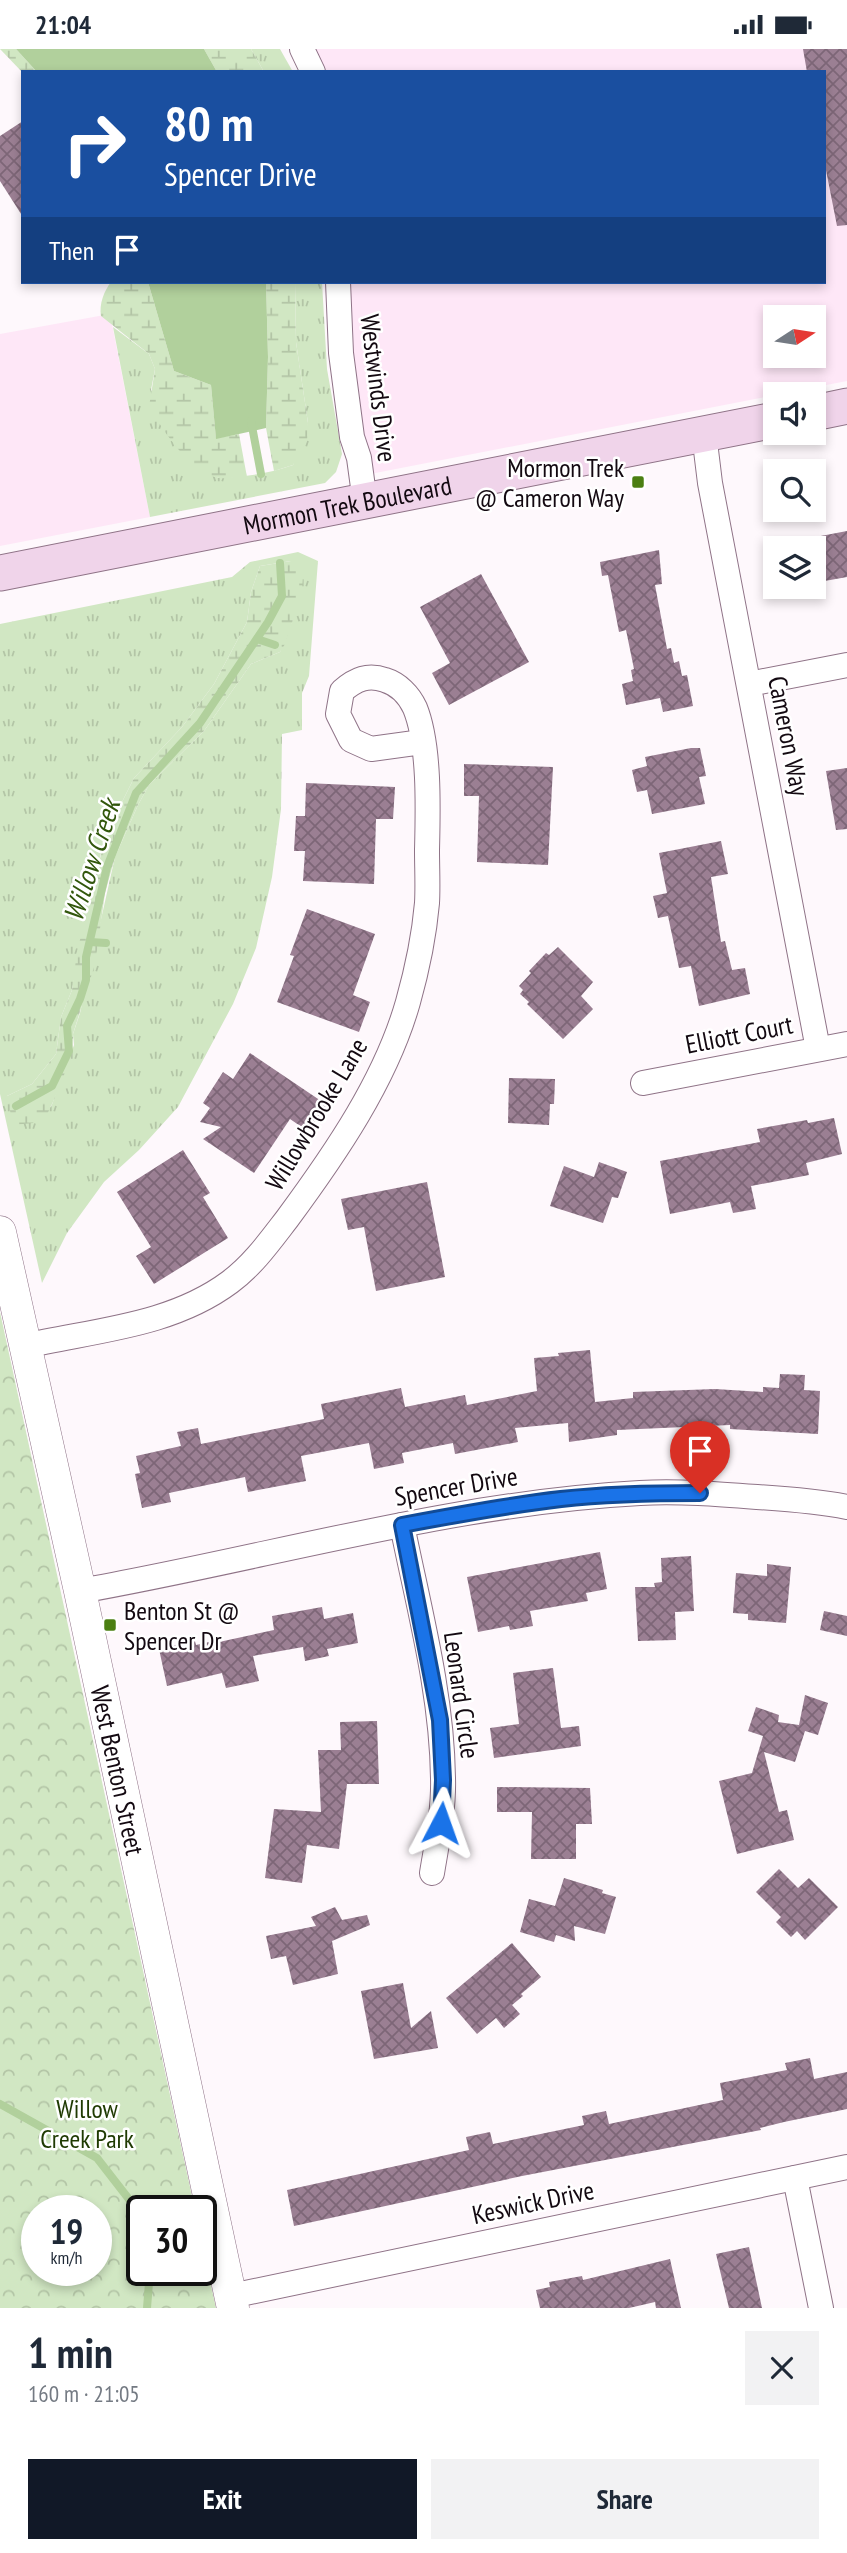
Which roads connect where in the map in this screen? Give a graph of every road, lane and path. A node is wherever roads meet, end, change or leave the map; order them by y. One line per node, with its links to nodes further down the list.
1 (302, 49): 2 (street)
2 (312, 70)
3 (338, 284): 8 (street, Westwinds Drive)
4 (847, 406): 5 (main road)
5 (826, 410)
6 (763, 422): 7 (main road, Mormon Trek Boulevard)
7 (704, 434): 8 (main road, Mormon Trek Boulevard); 11 (street, Cameron Way)
8 (365, 502): 9 (main road, Mormon Trek Boulevard)
9 (0, 573)
10 (847, 665): 11 (street)
11 (749, 684): 14 (street, Cameron Way)
12 (422, 742): 17 (street, Willowbrooke Lane)
13 (847, 1044): 14 (street, Elliott Court)
14 (818, 1049): 15 (street, Elliott Court)
15 (643, 1083)
16 (0, 1232): 17 (street, West Benton Street)
17 (25, 1346): 20 (street, West Benton Street)
18 (847, 1507): 19 (street, Spencer Drive)
19 (402, 1525): 20 (street, Spencer Drive); 21 (street, Leonard Circle)
20 (80, 1591): 24 (street, West Benton Street)
21 (432, 1873)
22 (847, 2167): 23 (street, Keswick Drive)
23 (795, 2178): 24 (street, Keswick Drive); 25 (street)
24 (232, 2302)
25 (821, 2308)

